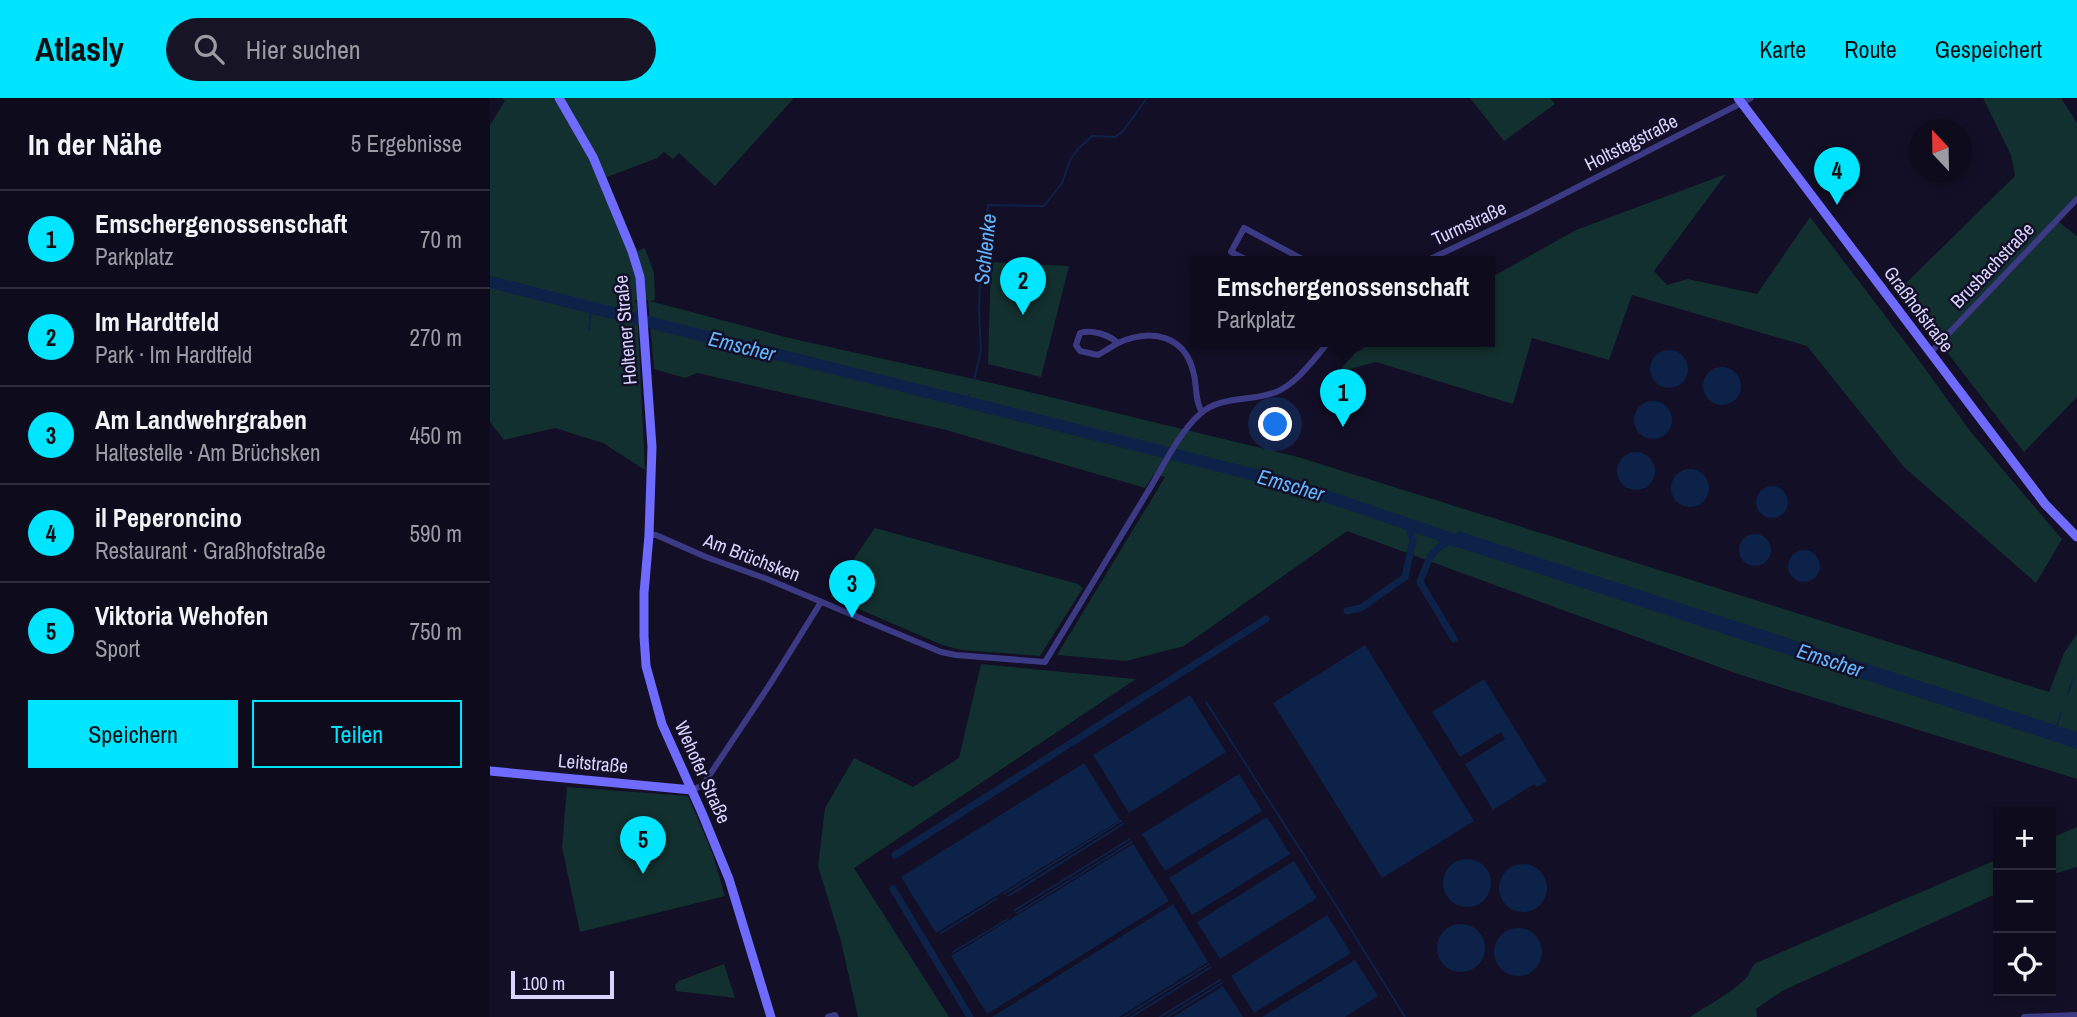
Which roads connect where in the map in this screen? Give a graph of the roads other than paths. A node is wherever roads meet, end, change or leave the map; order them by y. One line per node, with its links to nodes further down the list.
1 (559, 98): 13 (main road, Holtener Straße)
2 (1751, 98): 3 (street, Holtstegstraße)
3 (1740, 101): 5 (street, Holtstegstraße); 11 (main road, Graßhofstraße)
4 (2077, 199): 11 (street, Brusbachstraße)
5 (1525, 214): 8 (street, Turmstraße)
6 (1239, 256): 7 (street)
7 (1297, 256)
8 (1437, 256)
9 (1118, 343): 9 (street); 12 (street)
10 (1325, 347): 12 (street)
11 (1930, 353): 14 (main road, Graßhofstraße)
12 (1202, 412): 15 (street, Am Brüchsken)
13 (649, 535): 15 (street, Am Brüchsken); 17 (main road, Wehofer Straße)
14 (2077, 537)
15 (821, 601): 17 (street)
16 (490, 771): 17 (main road, Leitstraße)
17 (692, 790): 19 (main road, Wehofer Straße)
18 (2077, 1015): 22 (street)
19 (771, 1017)
20 (828, 1017): 21 (street)
21 (836, 1017)
22 (2024, 1017)

